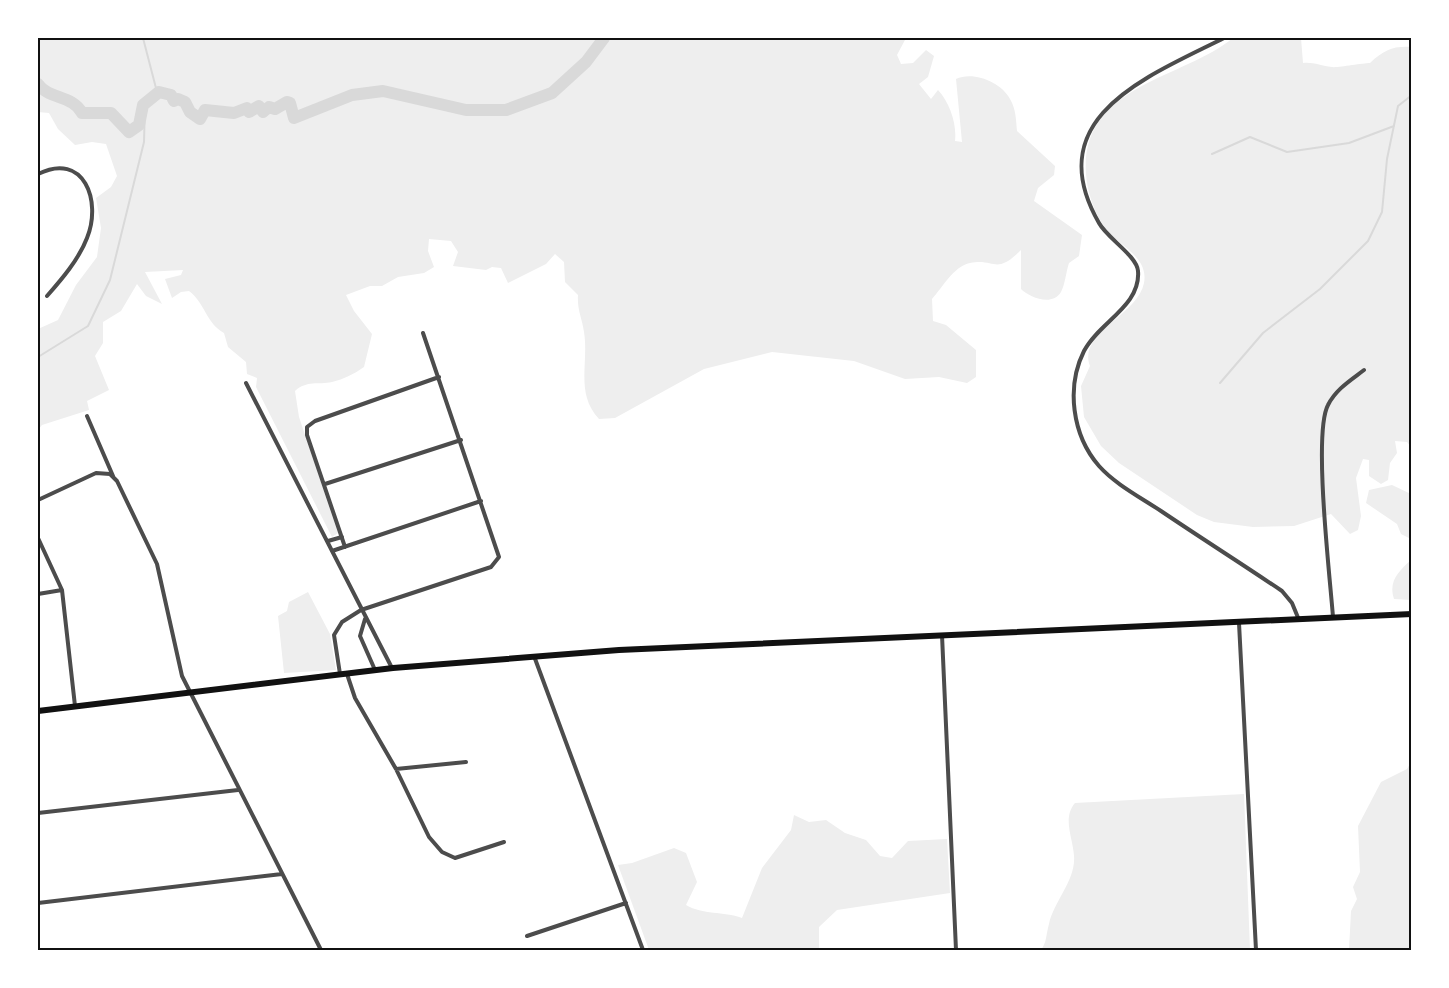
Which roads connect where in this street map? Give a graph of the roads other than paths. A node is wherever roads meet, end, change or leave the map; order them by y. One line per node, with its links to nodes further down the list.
1 (1224, 38): 25 (street)
2 (38, 174): 3 (street)
3 (47, 296)
4 (423, 333): 6 (street)
5 (1364, 370): 24 (street)
6 (439, 377): 9 (street); 11 (street)
7 (246, 383): 16 (street)
8 (87, 416): 10 (street)
9 (461, 440): 11 (street); 13 (street)
10 (113, 476): 12 (street); 32 (street)
11 (325, 484): 14 (street)
12 (38, 500)
13 (481, 501): 17 (street); 21 (street)
14 (342, 537): 16 (street); 17 (street)
15 (38, 538): 19 (street)
16 (328, 541): 18 (street)
17 (345, 547): 18 (street)
18 (332, 550): 21 (street)
19 (62, 590): 20 (street); 33 (street)
20 (38, 594)
21 (361, 610): 23 (street); 31 (street)
22 (1412, 614): 24 (main road)
23 (365, 618): 29 (street); 30 (street)
24 (1333, 618): 25 (main road)
25 (1300, 621): 26 (main road)
26 (1239, 623): 27 (main road); 47 (street)
27 (942, 635): 28 (main road); 46 (street)
28 (534, 656): 29 (main road); 42 (street)
29 (393, 668): 30 (main road)
30 (375, 670): 31 (main road)
31 (344, 674): 32 (main road); 36 (street)
32 (189, 693): 33 (main road); 37 (street)
33 (75, 707): 34 (main road)
34 (38, 711)
35 (466, 762): 36 (street)
36 (396, 769): 39 (street)
37 (238, 790): 38 (street); 40 (street)
38 (38, 813)
39 (504, 842)
40 (282, 874): 41 (street); 44 (street)
41 (38, 903)
42 (626, 903): 43 (street); 45 (street)
43 (527, 936)
44 (321, 951)
45 (643, 951)
46 (956, 951)
47 (1256, 951)

